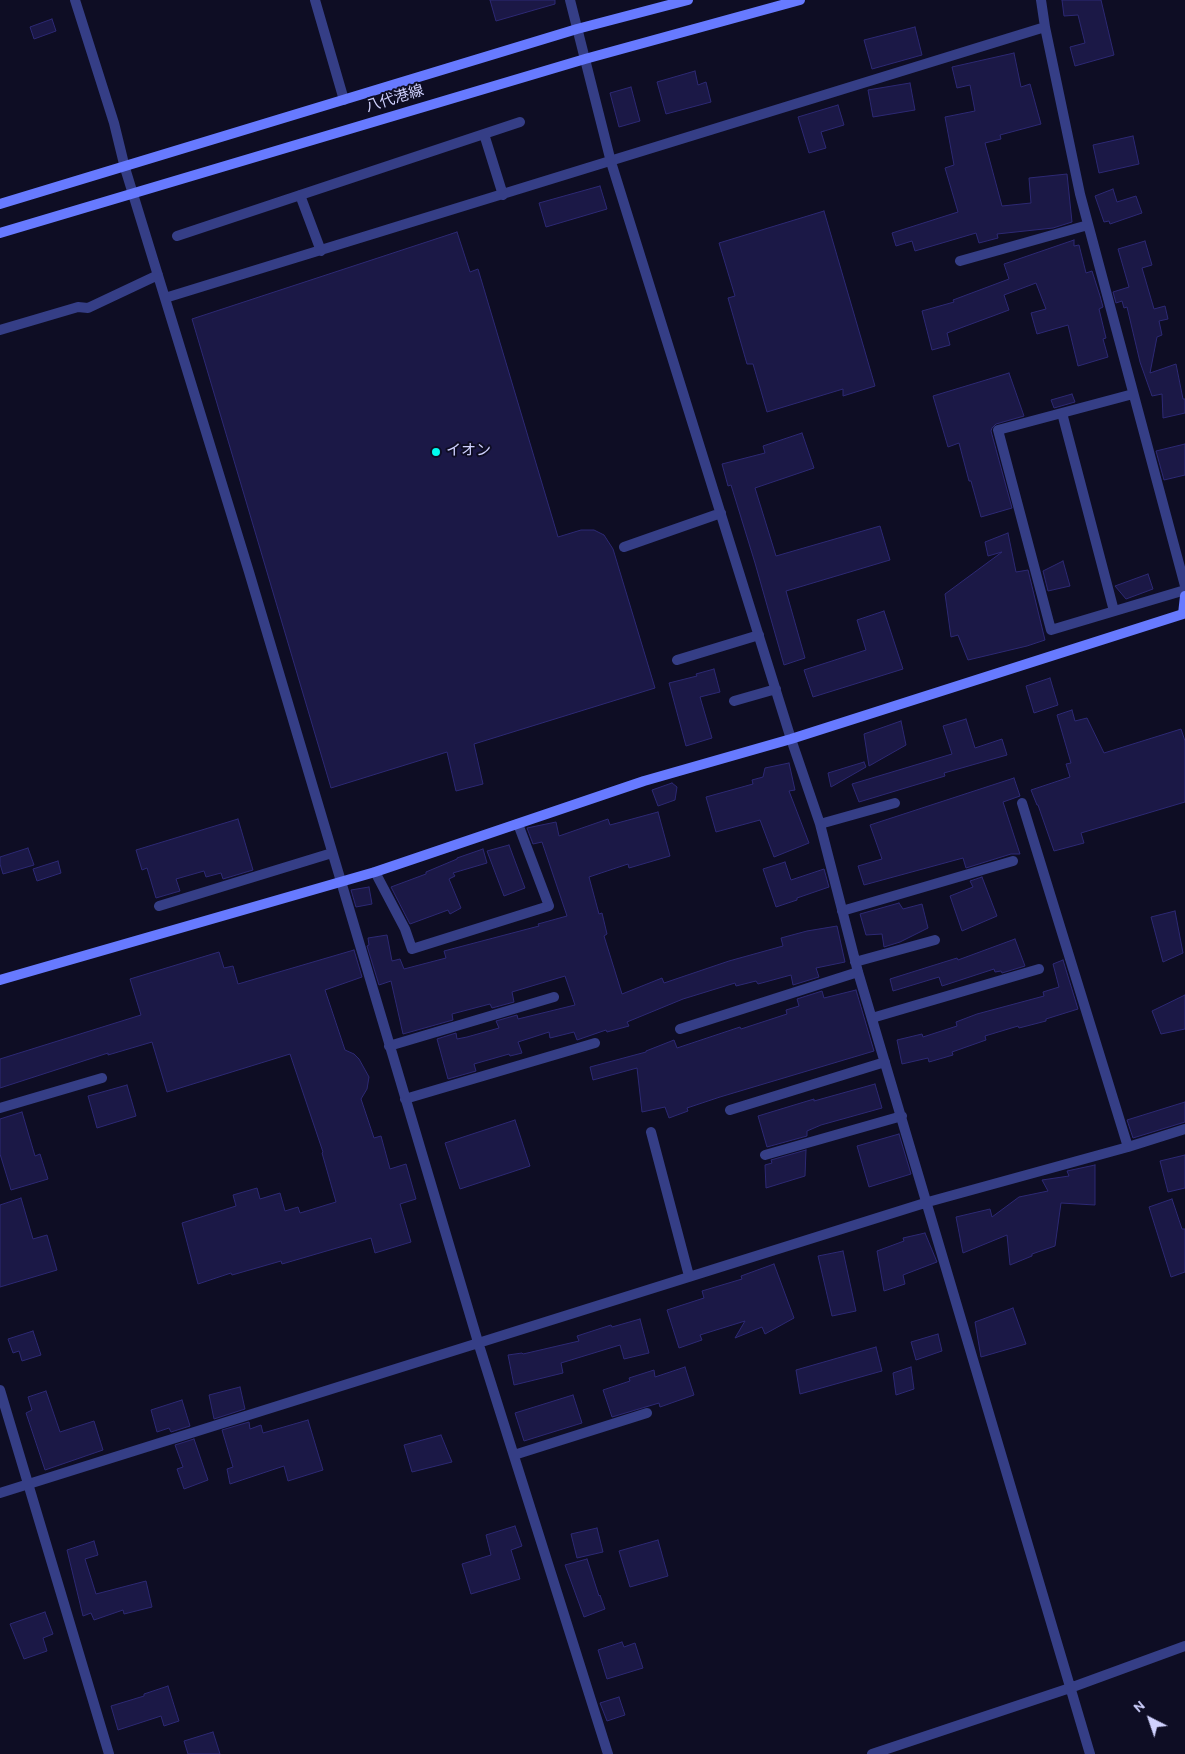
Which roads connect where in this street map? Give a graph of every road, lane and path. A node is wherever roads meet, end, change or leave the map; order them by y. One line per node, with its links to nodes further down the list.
1 (75, 0): 14 (street)
2 (316, 0): 10 (street)
3 (570, 0): 8 (street)
4 (688, 0): 8 (main road, 八代港線)
5 (800, 0): 9 (main road, 八代港線)
6 (1041, 0): 7 (street)
7 (1045, 27): 13 (street); 19 (street)
8 (577, 29): 9 (street); 10 (main road, 八代港線)
9 (585, 59): 13 (street); 15 (main road, 八代港線)
10 (344, 100): 14 (main road, 八代港線)
11 (520, 122): 12 (street)
12 (484, 134): 16 (street); 17 (street)
13 (612, 162): 17 (street); 29 (street)
14 (125, 168): 15 (street); 18 (main road, 八代港線)
15 (133, 193): 20 (main road, 八代港線); 24 (street)
16 (300, 195): 21 (street); 22 (street)
17 (503, 195): 22 (street)
18 (0, 204)
19 (1088, 225): 23 (street); 27 (street)
20 (0, 233)
21 (177, 236)
22 (321, 251): 25 (street)
23 (960, 261)
24 (158, 275): 25 (street); 26 (street)
25 (165, 298): 44 (street)
26 (0, 330)
27 (1134, 394): 28 (street); 31 (street)
28 (1062, 413): 33 (street); 33 (street)
29 (721, 513): 30 (street); 35 (street)
30 (624, 547)
31 (1185, 588): 33 (street)
32 (1185, 596): 34 (main road)
33 (1114, 612)
34 (1184, 617): 39 (main road)
35 (759, 635): 36 (street); 37 (street)
36 (677, 660)
37 (776, 689): 38 (street); 39 (street)
38 (734, 701)
39 (792, 739): 42 (main road); 43 (street)
40 (896, 803): 43 (street)
41 (1022, 803): 68 (street)
42 (518, 824): 46 (main road); 46 (street)
43 (820, 824): 49 (street)
44 (332, 853): 47 (street); 48 (street)
45 (1013, 861): 49 (street)
46 (375, 872): 47 (main road)
47 (340, 883): 54 (main road); 59 (street)
48 (159, 906)
49 (842, 911): 51 (street)
50 (935, 940): 51 (street)
51 (856, 962): 53 (street)
52 (1039, 969): 56 (street)
53 (858, 972): 56 (street); 57 (street)
54 (0, 980)
55 (554, 997): 59 (street)
56 (872, 1018): 60 (street)
57 (680, 1029)
58 (595, 1042): 62 (street)
59 (389, 1046): 62 (street)
60 (885, 1062): 64 (street); 65 (street)
61 (102, 1078): 63 (street)
62 (405, 1099): 72 (street)
63 (0, 1108)
64 (730, 1110)
65 (902, 1116): 69 (street); 70 (street)
66 (1185, 1129): 68 (street)
67 (651, 1132): 71 (street)
68 (1128, 1147): 70 (street)
69 (765, 1155)
70 (928, 1202): 71 (street); 79 (street)
71 (689, 1276): 72 (street)
72 (478, 1342): 75 (street); 76 (street)
73 (0, 1390): 76 (street)
74 (647, 1412): 75 (street)
75 (514, 1455): 81 (street)
76 (28, 1484): 77 (street); 80 (street)
77 (0, 1492)
78 (1185, 1646): 79 (street)
79 (1070, 1688): 82 (street); 83 (street)
80 (109, 1754)
81 (608, 1754)
82 (872, 1754)
83 (1090, 1754)

